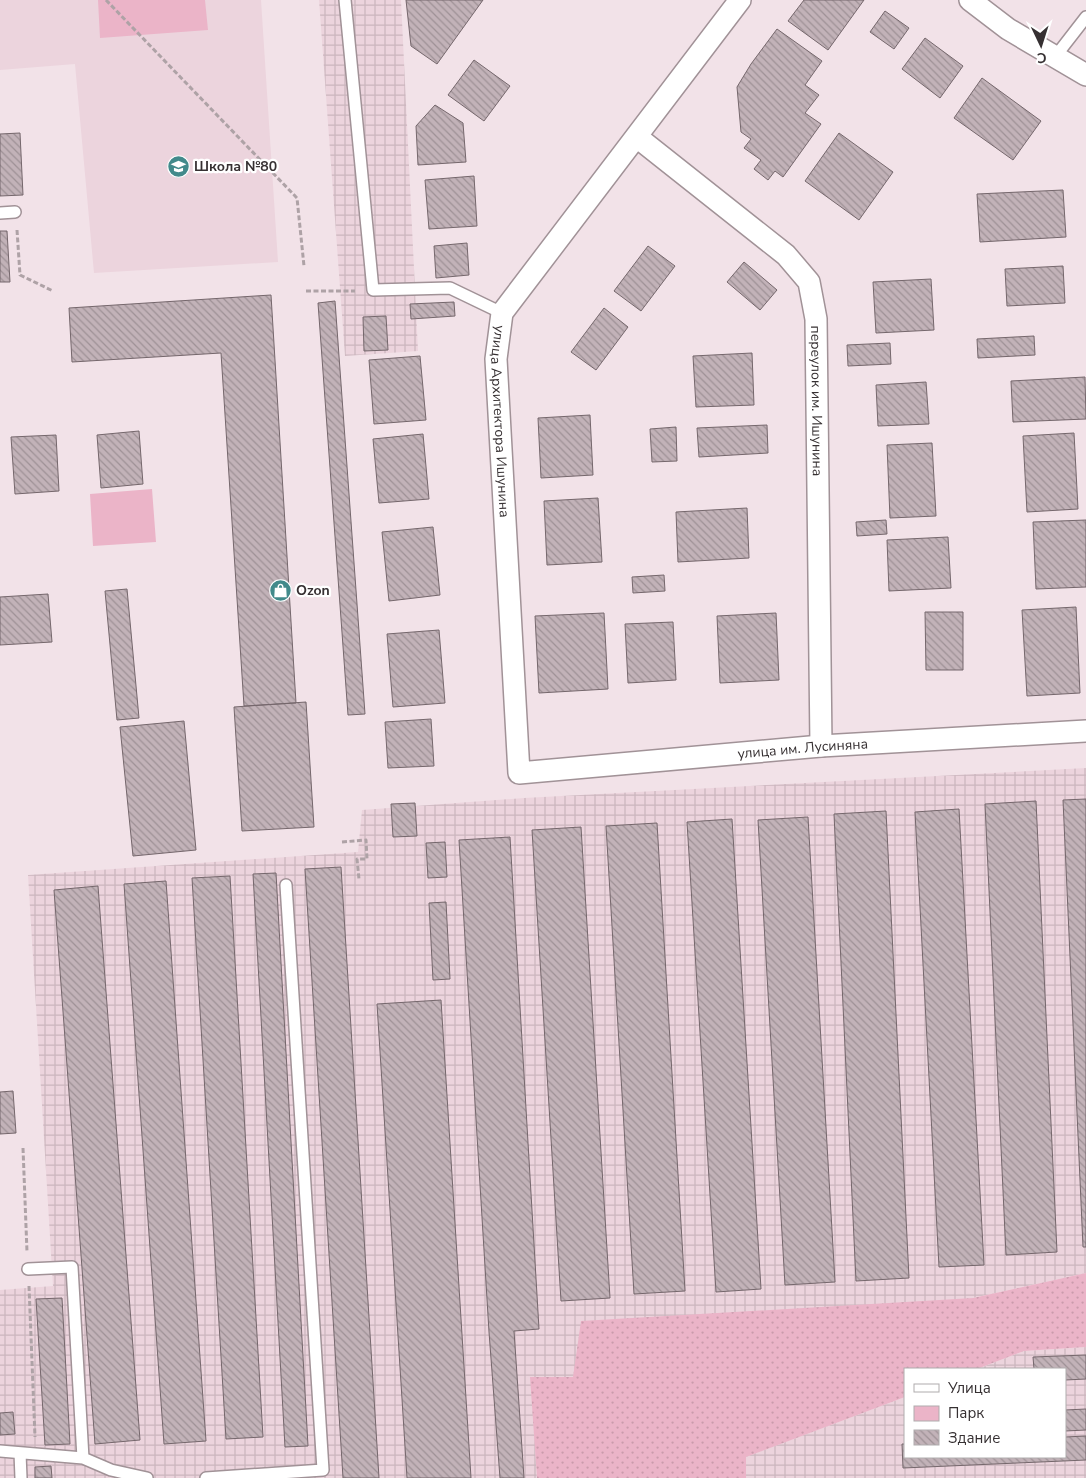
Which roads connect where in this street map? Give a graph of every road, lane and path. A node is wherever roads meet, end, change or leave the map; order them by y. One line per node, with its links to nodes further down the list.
1 (106, 0): 11 (path)
2 (345, 0): 12 (lane)
3 (740, 0): 8 (street, улица Архитектора Ишунина)
4 (970, 0): 6 (street)
5 (1086, 17): 6 (lane)
6 (1055, 57): 7 (street)
7 (1086, 76)
8 (637, 137): 15 (street, улица Архитектора Ишунина); 17 (street, переулок им. Ишунина)
9 (16, 212): 10 (lane); 13 (path)
10 (0, 213)
11 (304, 266)
12 (373, 290): 14 (path); 15 (lane)
13 (53, 291)
14 (306, 291)
15 (502, 313): 18 (street, улица Архитектора Ишунина)
16 (1086, 731): 17 (street, улица им. Лусиняна)
17 (821, 746): 18 (street, улица им. Лусиняна)
18 (519, 773)
19 (342, 842): 20 (path)
20 (359, 879)
21 (286, 885): 30 (lane)
22 (23, 1148): 23 (path)
23 (28, 1269): 26 (path); 27 (lane)
24 (0, 1451): 25 (lane)
25 (20, 1453): 26 (lane); 28 (lane)
26 (35, 1454): 27 (lane)
27 (83, 1458): 29 (lane)
28 (21, 1478)
29 (147, 1478)
30 (206, 1478)

